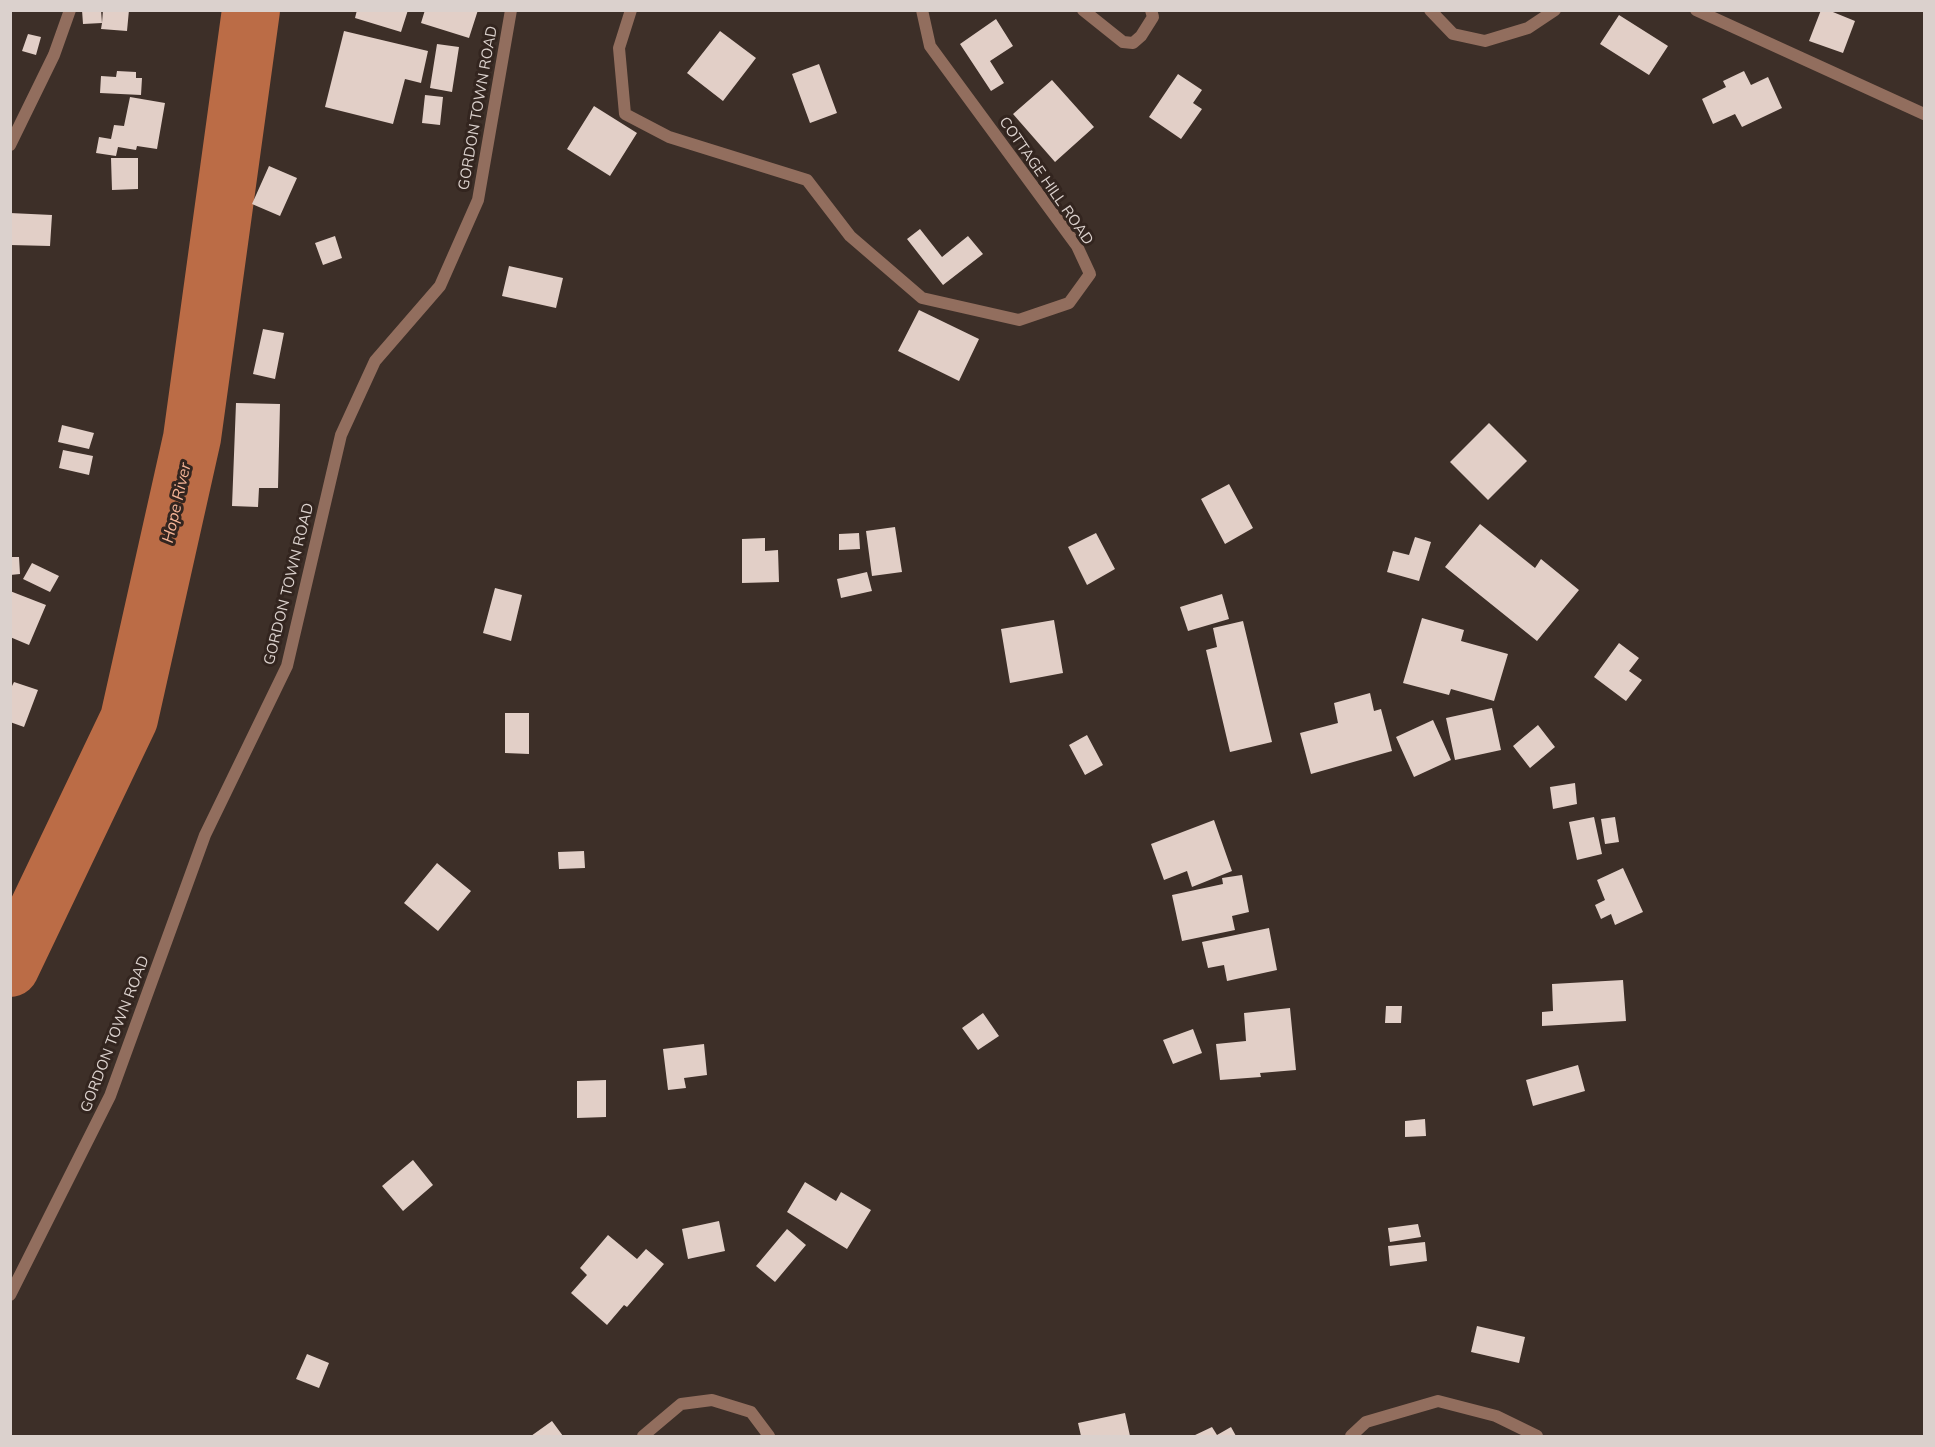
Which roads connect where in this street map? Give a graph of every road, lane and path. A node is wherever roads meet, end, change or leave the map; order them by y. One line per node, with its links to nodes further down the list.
1 (70, 10): 11 (street)
2 (511, 10): 12 (street, GORDON TOWN ROAD)
3 (631, 10): 4 (street, COTTAGE HILL ROAD)
4 (922, 10)
5 (1083, 10): 6 (street)
6 (1151, 10)
7 (1430, 10): 8 (street)
8 (1555, 10)
9 (1696, 10): 10 (street)
10 (1924, 114)
11 (10, 145)
12 (10, 1295)
13 (644, 1437): 14 (street)
14 (770, 1437)
15 (1351, 1437): 16 (street)
16 (1537, 1437)

